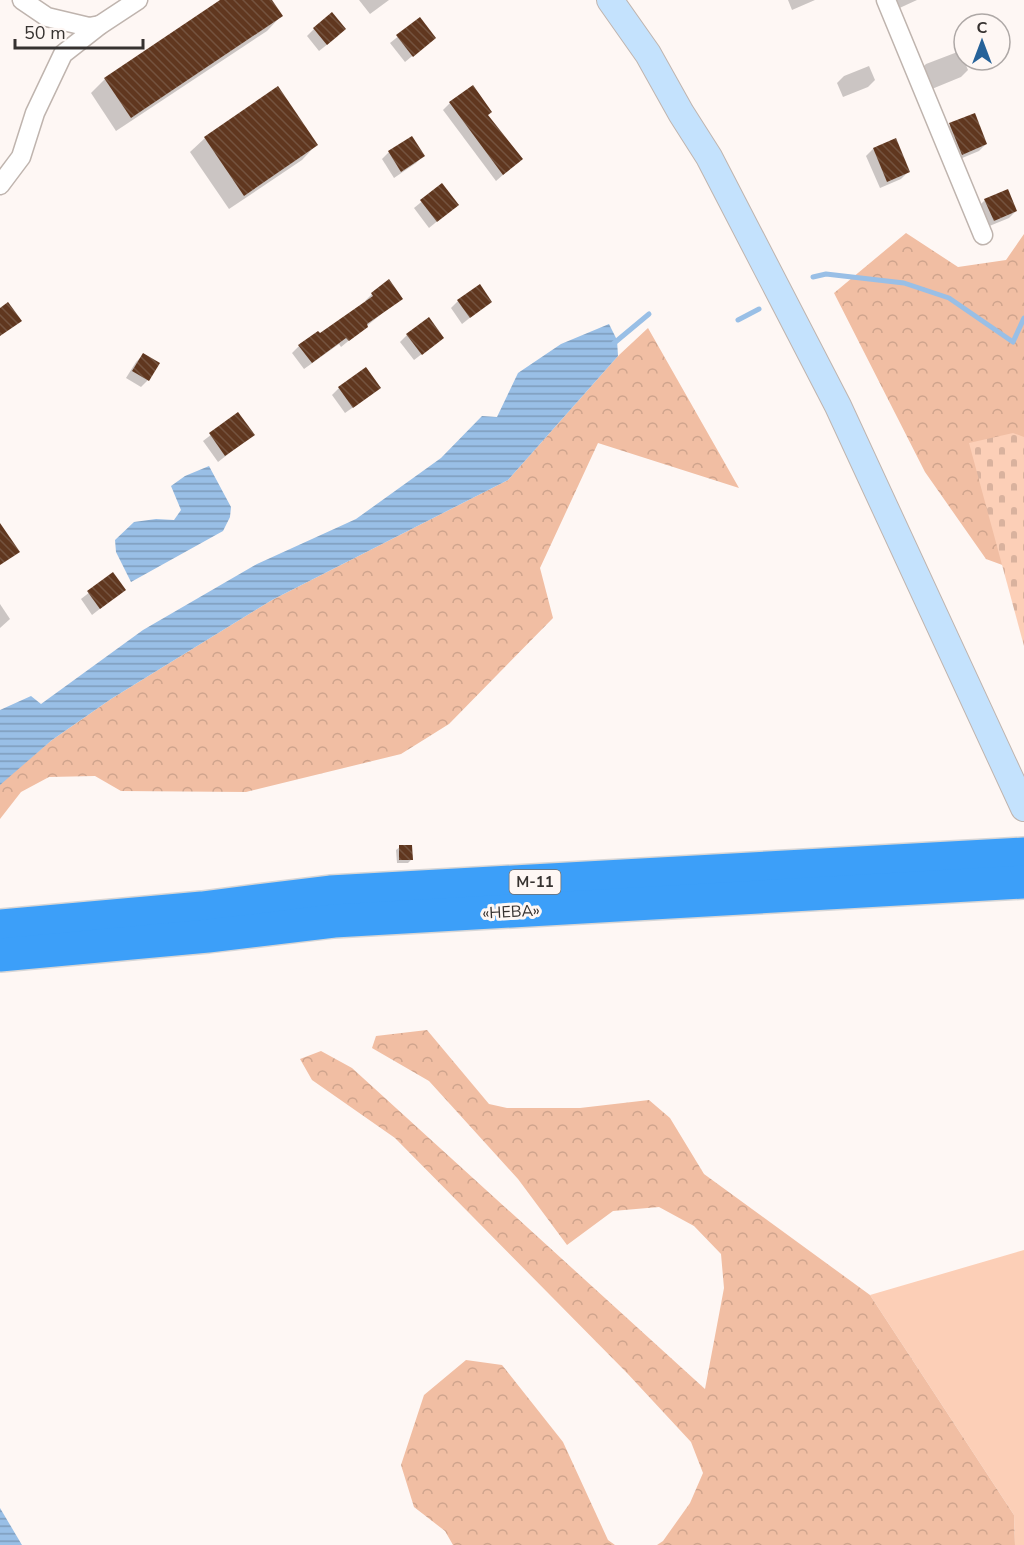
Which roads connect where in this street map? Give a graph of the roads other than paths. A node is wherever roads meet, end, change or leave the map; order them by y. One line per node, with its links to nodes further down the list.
1 (22, 0): 5 (street)
2 (138, 0): 5 (street)
3 (610, 0): 8 (main road)
4 (886, 0): 7 (street)
5 (100, 25): 6 (street)
6 (0, 185)
7 (983, 235)
8 (1024, 808)
9 (1024, 854): 12 (highway, «НЕВА» / М-11)
10 (1024, 882): 12 (highway, «НЕВА» / М-11)
11 (0, 926): 12 (highway, «НЕВА» / М-11)
12 (51, 937): 13 (highway, «НЕВА» / М-11)
13 (0, 955)

